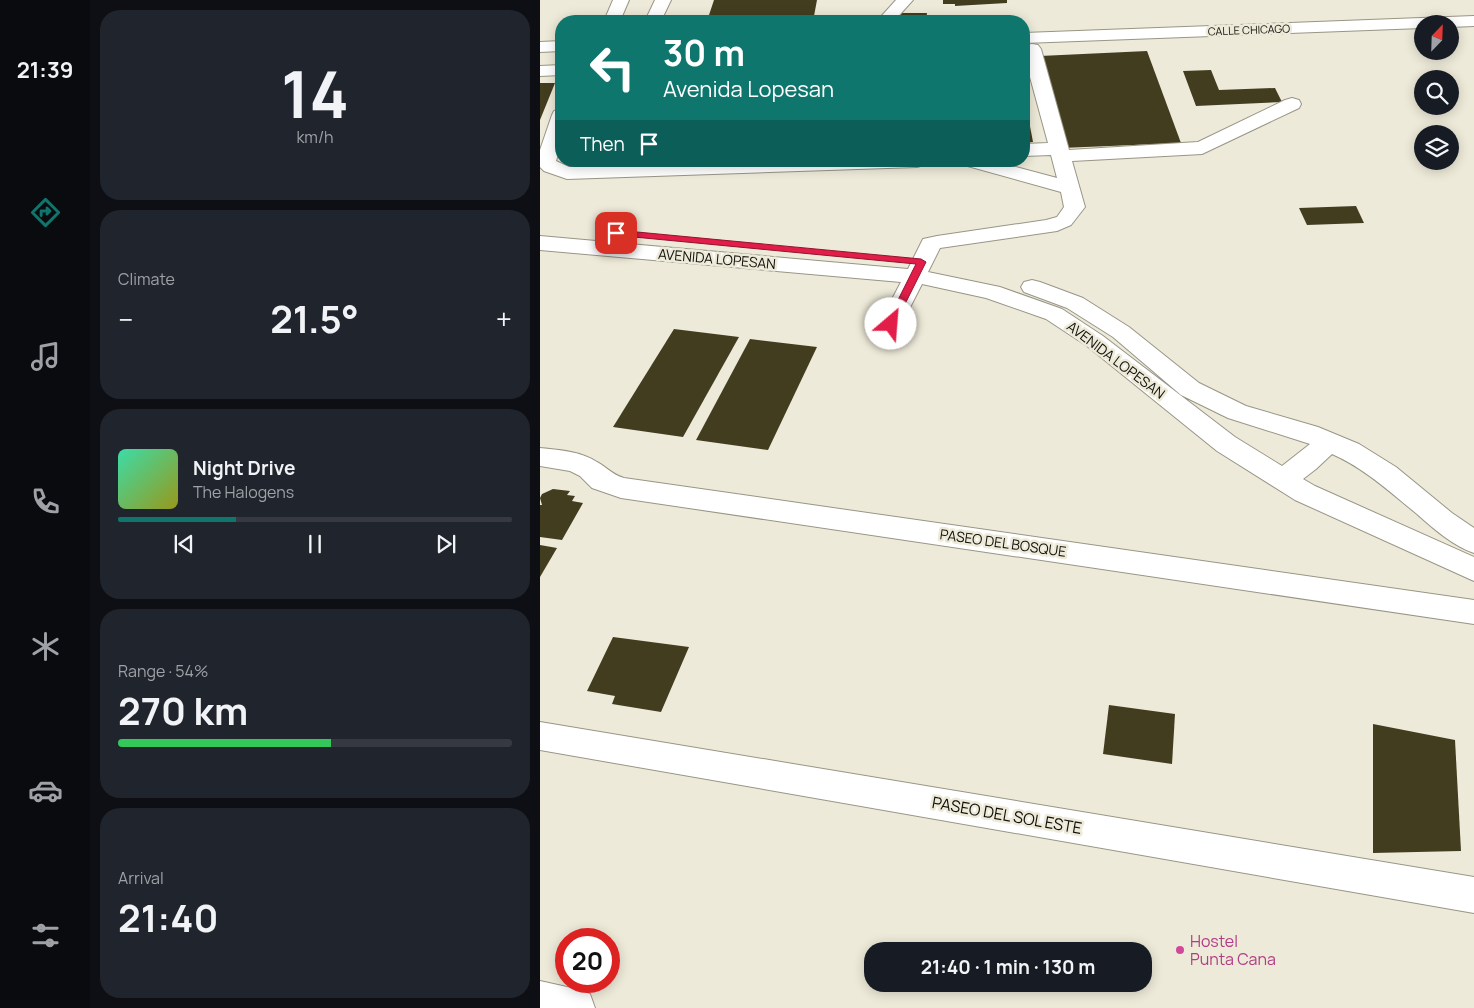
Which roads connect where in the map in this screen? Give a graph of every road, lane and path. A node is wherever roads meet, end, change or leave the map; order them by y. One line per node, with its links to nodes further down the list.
1 (621, 0): 4 (street)
2 (663, 0): 5 (street)
3 (905, 0): 6 (street)
4 (615, 15)
5 (657, 15)
6 (891, 15)
7 (1474, 21): 8 (street, CALLE CHICAGO)
8 (1030, 38)
9 (555, 46): 10 (street)
10 (540, 47)
11 (1030, 49): 19 (street)
12 (555, 55): 13 (street)
13 (540, 56)
14 (555, 70): 15 (street)
15 (540, 71)
16 (1292, 104): 19 (street)
17 (555, 134): 20 (street)
18 (1030, 150): 19 (street)
19 (1060, 152): 22 (street)
20 (742, 167)
21 (993, 167): 22 (street)
22 (1070, 188): 25 (street)
23 (540, 225): 25 (street, AVENIDA LOPESAN)
24 (540, 243): 25 (street, AVENIDA LOPESAN)
25 (918, 269): 26 (street); 27 (street, AVENIDA LOPESAN); 29 (street, AVENIDA LOPESAN)
26 (891, 324)
27 (1328, 441): 29 (street); 30 (street, AVENIDA LOPESAN)
28 (540, 457): 32 (street, PASEO DEL BOSQUE)
29 (1282, 478): 31 (street, AVENIDA LOPESAN)
30 (1474, 542)
31 (1474, 570)
32 (1474, 612)
33 (540, 736): 34 (street, PASEO DEL SOL ESTE)
34 (1474, 895)
35 (540, 1000): 36 (street)
36 (576, 1008)

